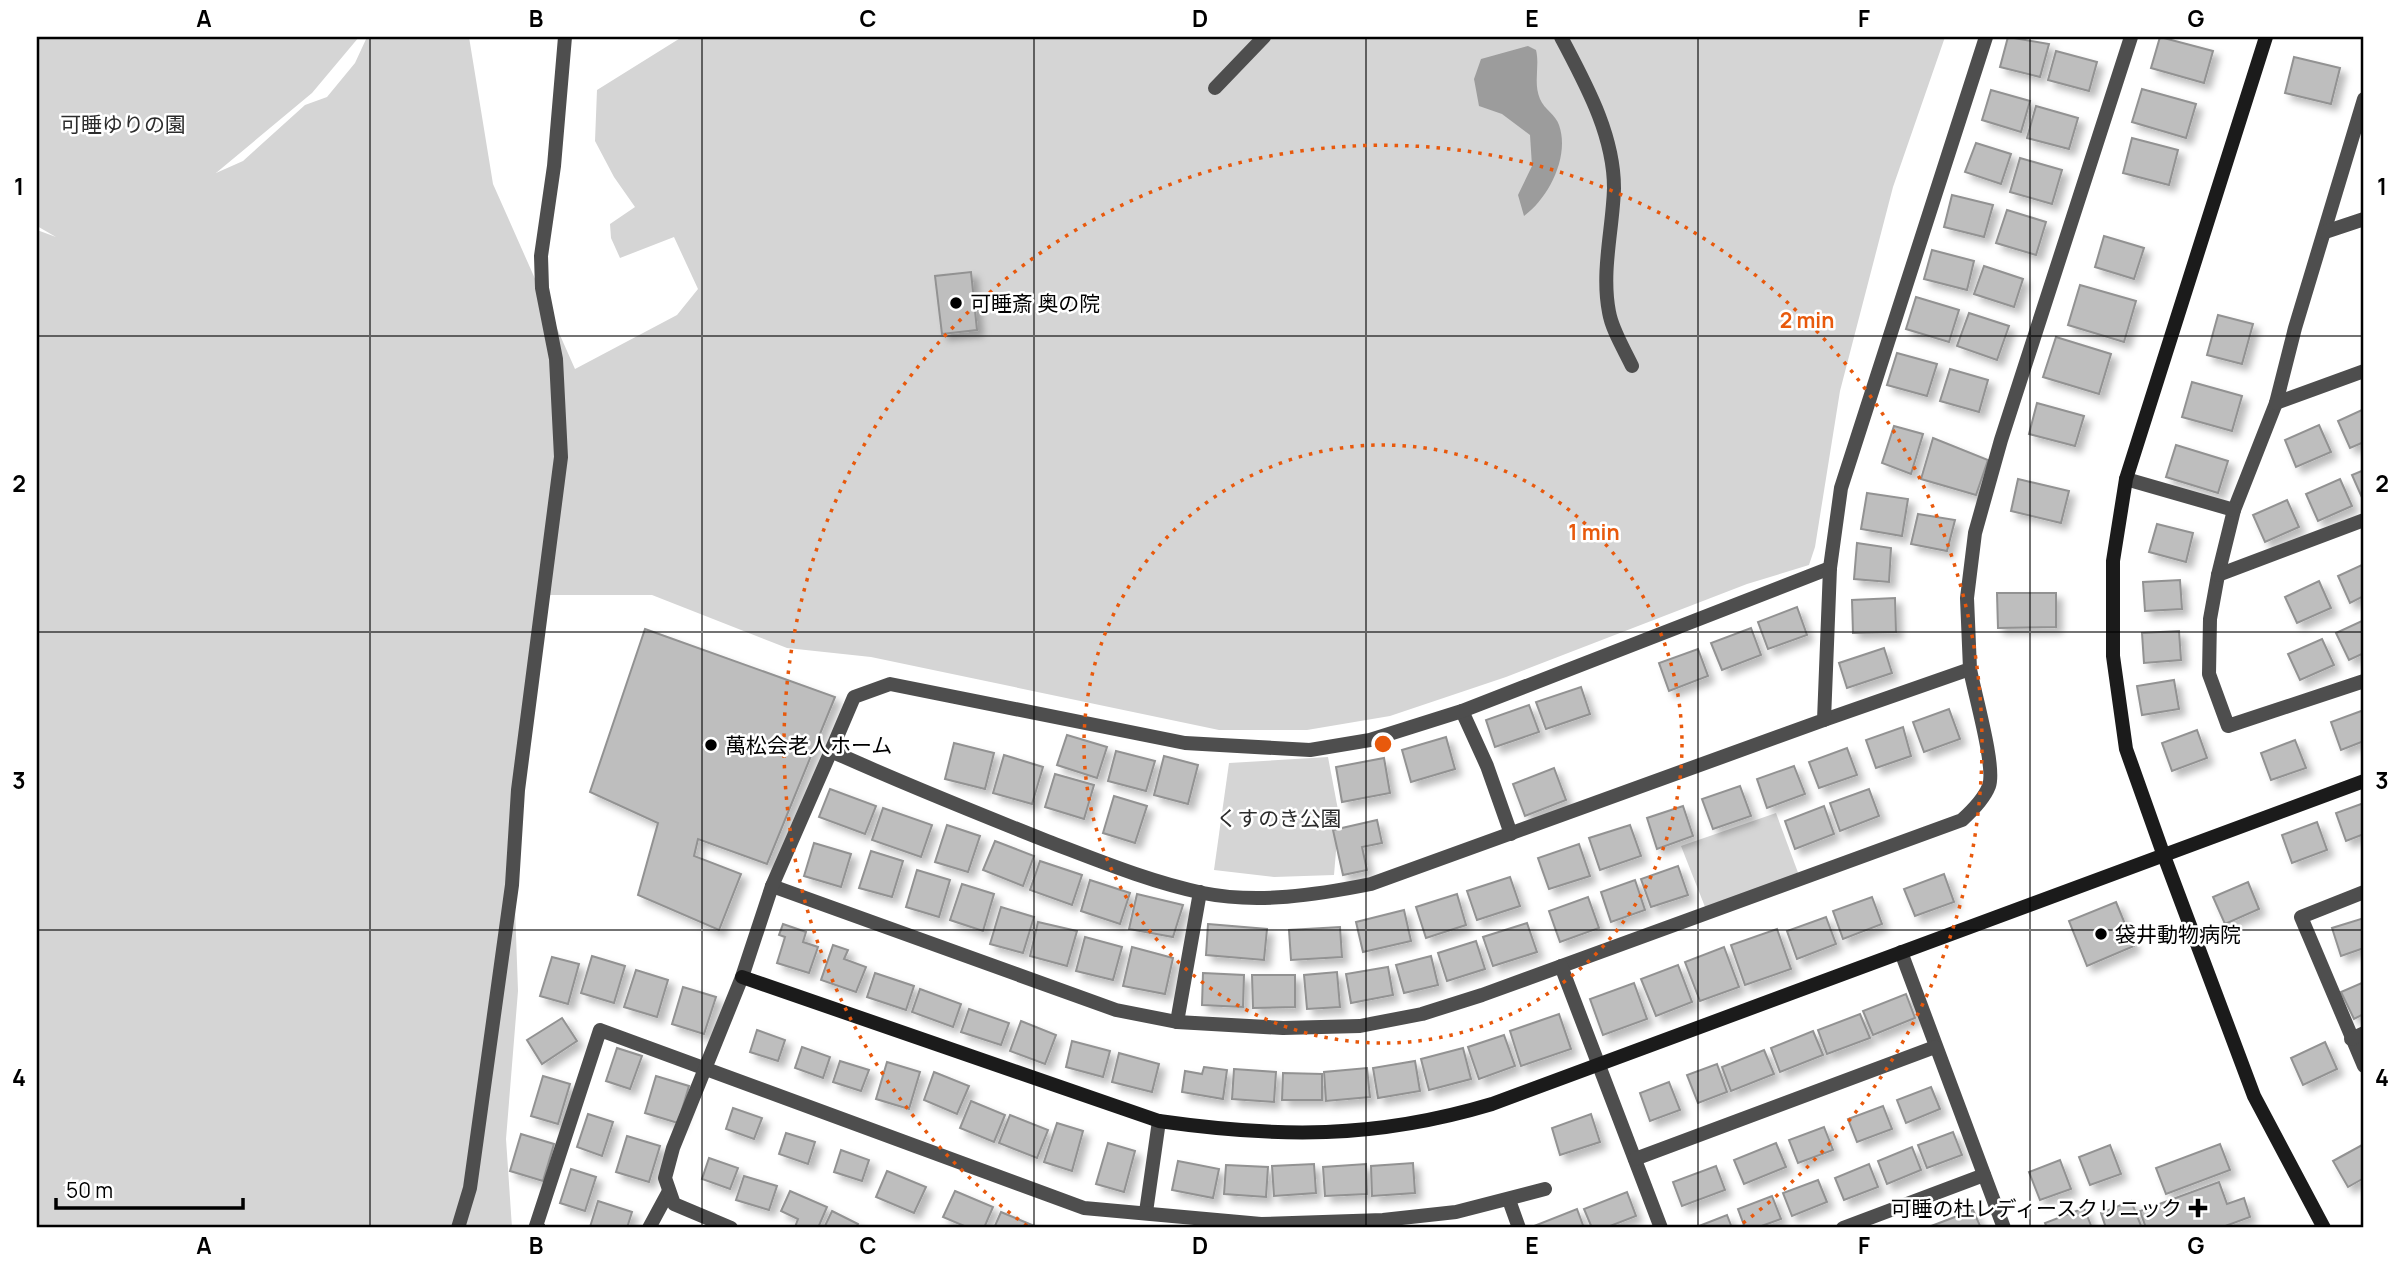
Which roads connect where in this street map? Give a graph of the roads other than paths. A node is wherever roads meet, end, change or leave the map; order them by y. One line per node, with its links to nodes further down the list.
1 (565, 37): 46 (street)
2 (1264, 37): 7 (street)
3 (1561, 37): 11 (street)
4 (1986, 37): 17 (street)
5 (2131, 37): 19 (street)
6 (2266, 37): 14 (street)
7 (1215, 88)
8 (2364, 99): 10 (street)
9 (2364, 219): 10 (street)
10 (2325, 232): 13 (street)
11 (1632, 366)
12 (2364, 371): 13 (street)
13 (2276, 403): 15 (street)
14 (2126, 479): 15 (street); 26 (street)
15 (2234, 510): 18 (street)
16 (2364, 520): 18 (street)
17 (1830, 568): 21 (street); 22 (street)
18 (2218, 575): 20 (street)
19 (1970, 669): 22 (street); 31 (street)
20 (2364, 681)
21 (1462, 711): 23 (street); 25 (street)
22 (1824, 720): 25 (street)
23 (831, 751): 27 (street); 28 (street)
24 (2364, 781): 26 (street)
25 (1511, 834): 28 (street)
26 (2164, 856): 30 (street); 54 (street)
27 (772, 886): 32 (street); 33 (street)
28 (1200, 892): 33 (street)
29 (2364, 892): 34 (street)
30 (1901, 952): 35 (street); 36 (street)
31 (1561, 965): 33 (street); 36 (street)
32 (742, 977): 38 (street); 39 (street)
33 (1177, 1021)
34 (2357, 1036): 37 (street)
35 (1935, 1047): 40 (street); 41 (street)
36 (1600, 1065): 39 (street); 40 (street)
37 (2364, 1066)
38 (707, 1067): 43 (street); 45 (street); 47 (street)
39 (1159, 1121): 45 (street)
40 (1635, 1159): 51 (street)
41 (1984, 1175): 52 (street); 53 (street)
42 (1545, 1189): 44 (street)
43 (669, 1191): 48 (street); 49 (street)
44 (1509, 1200): 45 (street); 50 (street)
45 (1146, 1212)
46 (458, 1228)
47 (539, 1228)
48 (649, 1228)
49 (731, 1228)
50 (1519, 1228)
51 (1661, 1228)
52 (1843, 1228)
53 (2004, 1228)
54 (2324, 1228)

